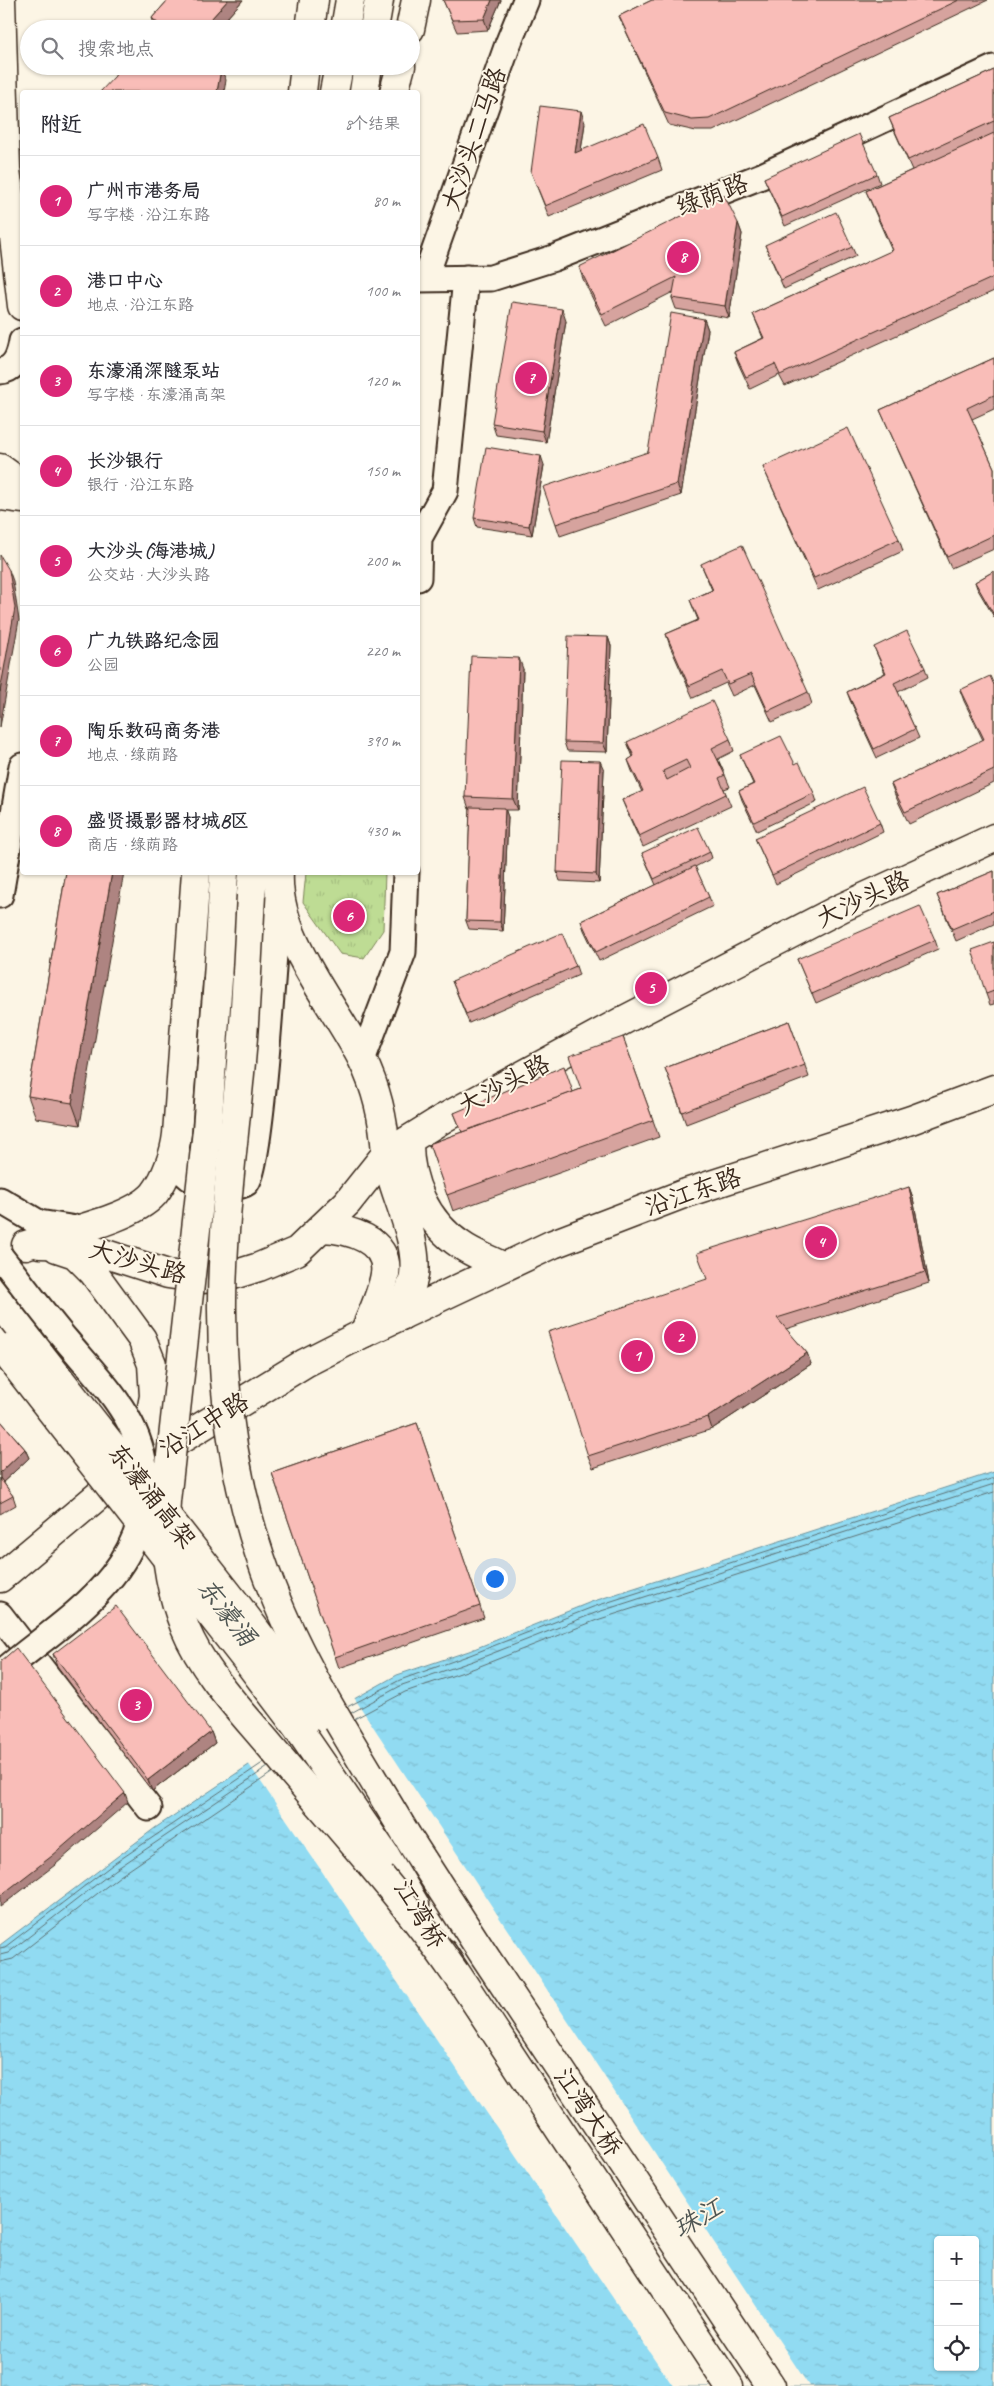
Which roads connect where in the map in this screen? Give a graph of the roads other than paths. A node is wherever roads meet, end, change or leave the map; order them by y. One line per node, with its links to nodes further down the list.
1 (1, 0): 22 (main road)
2 (314, 0): 7 (main road)
3 (350, 0): 8 (main road)
4 (379, 0): 9 (main road)
5 (416, 0): 10 (main road)
6 (526, 0): 21 (street, 大沙头二马路)
7 (311, 20)
8 (347, 20)
9 (376, 20)
10 (412, 20)
11 (994, 68): 20 (street, 绿荫路)
12 (304, 75): 16 (main road)
13 (337, 75): 17 (main road)
14 (367, 75): 18 (main road)
15 (399, 75): 19 (main road)
16 (302, 90)
17 (334, 90)
18 (364, 90)
19 (395, 90)
20 (466, 278): 21 (street, 绿荫路); 31 (street)
21 (421, 279)
22 (20, 289)
23 (20, 352): 24 (street)
24 (0, 371)
25 (20, 459): 26 (main road)
26 (0, 460)
27 (0, 468): 28 (main road)
28 (20, 483)
29 (0, 496): 30 (main road)
30 (20, 499)
31 (420, 536)
32 (20, 778): 39 (street)
33 (994, 838): 42 (main road, 大沙头路)
34 (196, 875): 43 (main road)
35 (224, 875): 61 (main road, bridge)
36 (406, 875): 40 (street)
37 (279, 880): 40 (main road); 43 (street)
38 (252, 884): 60 (main road, bridge)
39 (0, 894)
40 (362, 1060): 44 (main road)
41 (994, 1089): 50 (main road, 沿江东路)
42 (409, 1140): 44 (main road, 大沙头路); 50 (main road)
43 (176, 1145): 47 (main road)
44 (386, 1154): 46 (main road, 大沙头路); 52 (main road)
45 (0, 1200): 47 (street)
46 (322, 1228): 48 (main road, 大沙头路); 53 (main road)
47 (76, 1229): 48 (main road)
48 (26, 1245): 49 (main road); 55 (main road)
49 (0, 1255): 58 (street, bridge)
50 (502, 1266): 52 (main road, 沿江东路)
51 (0, 1303): 60 (main road, 东濠涌高架, bridge)
52 (401, 1316): 53 (main road, 沿江中路)
53 (364, 1333): 55 (main road, 沿江中路)
54 (1, 1347): 61 (main road, 江湾桥, bridge)
55 (124, 1474): 56 (main road, 沿江中路)
56 (0, 1578)
57 (0, 1615): 59 (street)
58 (0, 1674)
59 (149, 1808)
60 (408, 1836): 63 (main road, 江湾大桥)
61 (455, 1973): 62 (main road, 江湾大桥)
62 (729, 2386)
63 (772, 2386)

